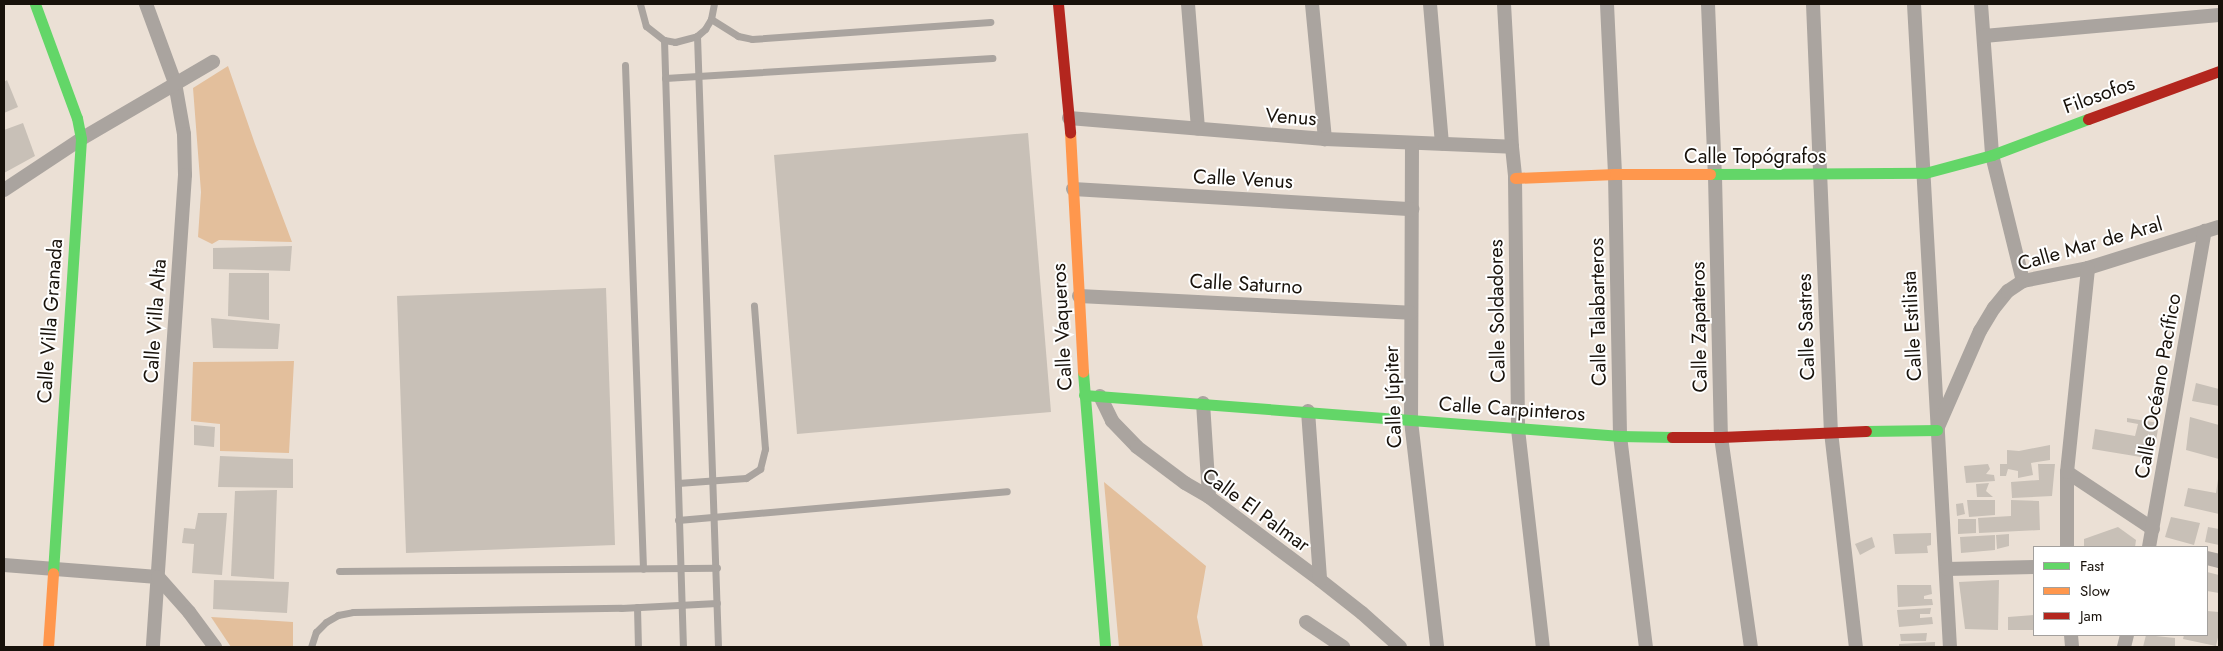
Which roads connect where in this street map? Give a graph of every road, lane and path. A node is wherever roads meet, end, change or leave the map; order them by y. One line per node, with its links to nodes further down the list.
1 (35, 4): 30 (street, Calle Villa Granada)
2 (146, 4): 27 (street, Calle Villa Alta)
3 (640, 4): 20 (lane)
4 (714, 4): 16 (lane)
5 (1058, 4): 28 (street, Calle Vaqueros)
6 (1188, 4): 29 (street)
7 (1312, 4): 31 (street)
8 (1430, 4): 32 (street)
9 (1504, 4): 34 (street, Calle Soldadores)
10 (1607, 4): 37 (street, Calle Talabarteros)
11 (1708, 4): 39 (street, Calle Zapateros)
12 (1813, 4): 38 (street, Calle Sastres)
13 (1914, 4): 36 (street, Calle Estilista)
14 (1981, 4): 19 (street)
15 (2219, 15): 19 (street)
16 (711, 19): 17 (lane); 18 (lane)
17 (990, 22)
18 (697, 36): 20 (lane); 25 (lane)
19 (1984, 36): 35 (street)
20 (664, 40): 26 (lane)
21 (992, 58): 25 (lane)
22 (213, 62): 27 (street)
23 (625, 65): 74 (lane)
24 (2219, 71): 35 (street, Filosofos)
25 (699, 76): 26 (lane); 62 (lane)
26 (665, 78): 63 (lane)
27 (175, 83): 30 (street); 79 (street, Calle Villa Alta)
28 (1068, 118): 29 (street, Venus); 41 (street, Calle Vaqueros)
29 (1198, 129): 31 (street, Venus)
30 (81, 139): 42 (street); 72 (street, Calle Villa Granada)
31 (1325, 139): 33 (street, Venus)
32 (1442, 143): 33 (street, Venus); 34 (street, Venus)
33 (1412, 144): 43 (street, Calle Júpiter)
34 (1512, 147): 40 (street, Calle Soldadores)
35 (1992, 155): 36 (street, Calle Topógrafos); 47 (street)
36 (1925, 173): 38 (street, Calle Topógrafos); 57 (street, Calle Estilista)
37 (1615, 174): 39 (street, Calle Topógrafos); 40 (street, Calle Topógrafos); 59 (street, Calle Talabarteros)
38 (1820, 174): 39 (street, Calle Topógrafos); 58 (street, Calle Sastres)
39 (1715, 176): 60 (street, Calle Zapateros)
40 (1515, 178): 56 (street, Calle Soldadores)
41 (1073, 189): 43 (street, Calle Venus); 48 (street, Calle Vaqueros)
42 (4, 190)
43 (1412, 209): 50 (street, Calle Júpiter)
44 (2219, 227): 45 (street, Calle Mar de Aral)
45 (2205, 231): 46 (street, Calle Mar de Aral); 68 (street, Calle Océano Pacífico)
46 (2088, 268): 47 (street, Calle Mar de Aral); 61 (street)
47 (2023, 281): 57 (street, Calle Mar de Aral)
48 (1079, 296): 50 (street, Calle Saturno); 51 (street, Calle Vaqueros)
49 (754, 305): 62 (lane)
50 (1411, 312): 55 (street, Calle Júpiter)
51 (1084, 395): 52 (street, Calle Carpinteros); 92 (street, Calle Vaqueros)
52 (1100, 396): 53 (street, Calle Carpinteros); 65 (street, Calle El Palmar)
53 (1203, 403): 54 (street, Calle Carpinteros); 65 (street)
54 (1308, 412): 55 (street, Calle Carpinteros); 80 (street)
55 (1412, 421): 56 (street, Calle Carpinteros); 95 (street, Calle Júpiter)
56 (1518, 428): 59 (street, Calle Carpinteros); 96 (street, Calle Soldadores)
57 (1937, 430): 58 (street, Calle Carpinteros); 77 (street, Calle Estilista)
58 (1831, 432): 60 (street, Calle Carpinteros); 99 (street, Calle Sastres)
59 (1620, 436): 60 (street, Calle Carpinteros); 97 (street, Calle Talabarteros)
60 (1721, 437): 98 (street, Calle Zapateros)
61 (2067, 472): 68 (street); 69 (street)
62 (712, 480): 63 (lane); 66 (lane)
63 (678, 483): 67 (lane)
64 (1007, 491): 66 (lane)
65 (1209, 497): 80 (street, Calle El Palmar)
66 (715, 518): 67 (lane); 76 (lane)
67 (678, 520): 75 (lane)
68 (2153, 529): 70 (street, Calle Océano Pacífico)
69 (2067, 546)
70 (2150, 546)
71 (4, 565): 72 (street)
72 (53, 567): 79 (street); 85 (street, Calle Villa Granada)
73 (2033, 567): 77 (street)
74 (643, 568): 75 (lane); 78 (lane)
75 (680, 568): 76 (lane); 82 (lane)
76 (717, 568): 81 (lane)
77 (1947, 569): 100 (street, Calle Estilista)
78 (339, 571)
79 (158, 577): 86 (street, Calle Villa Alta); 87 (street)
80 (1320, 580): 94 (street, Calle El Palmar)
81 (717, 603): 82 (lane); 91 (lane)
82 (681, 605): 83 (lane); 90 (lane)
83 (637, 607): 88 (lane); 89 (lane)
84 (1306, 622): 93 (street)
85 (48, 647)
86 (153, 647)
87 (215, 647)
88 (311, 647)
89 (638, 647)
90 (683, 647)
91 (718, 647)
92 (1105, 647)
93 (1343, 647)
94 (1400, 647)
95 (1437, 647)
96 (1543, 647)
97 (1646, 647)
98 (1751, 647)
99 (1856, 647)
100 (1950, 647)

